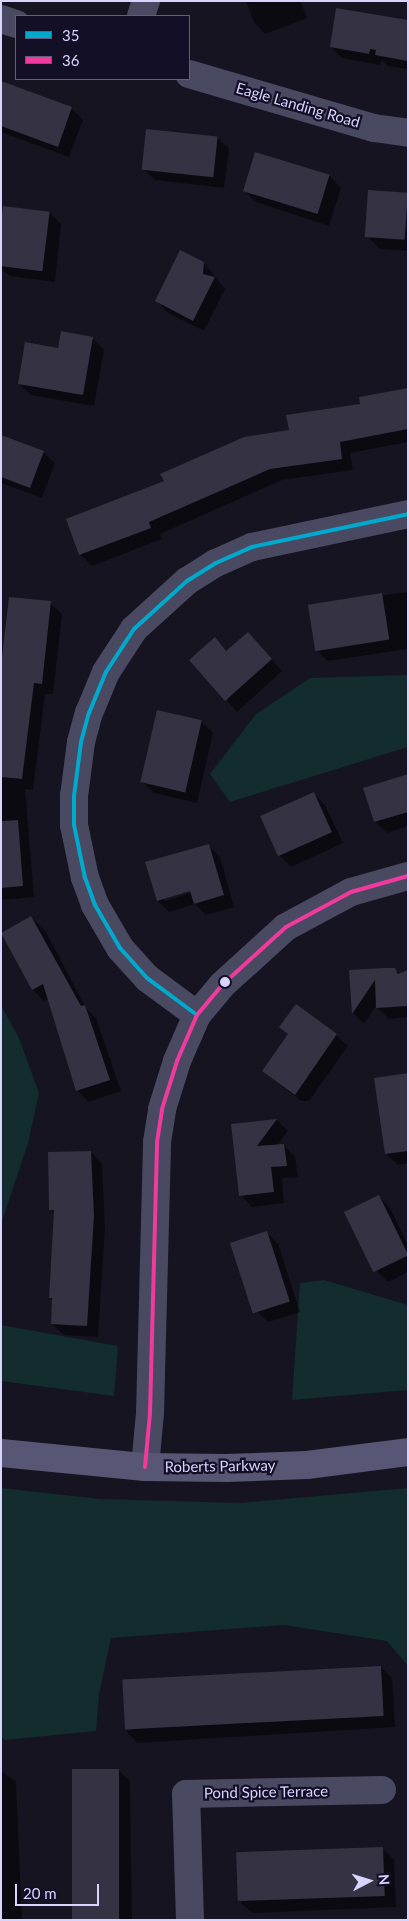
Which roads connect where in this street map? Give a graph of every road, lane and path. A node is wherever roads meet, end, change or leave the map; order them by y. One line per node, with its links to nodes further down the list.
1 (146, 1): 2 (street)
2 (141, 15)
3 (1, 20): 4 (street)
4 (15, 24)
5 (190, 74): 6 (street, Eagle Landing Road)
6 (408, 133)
7 (408, 514): 9 (street)
8 (408, 876): 9 (street)
9 (197, 1016): 12 (street)
10 (408, 1452): 12 (main road, Roberts Parkway)
11 (1, 1453): 12 (main road, Roberts Parkway)
12 (145, 1467)
13 (382, 1790): 14 (street, Pond Spice Terrace)
14 (190, 1920)

